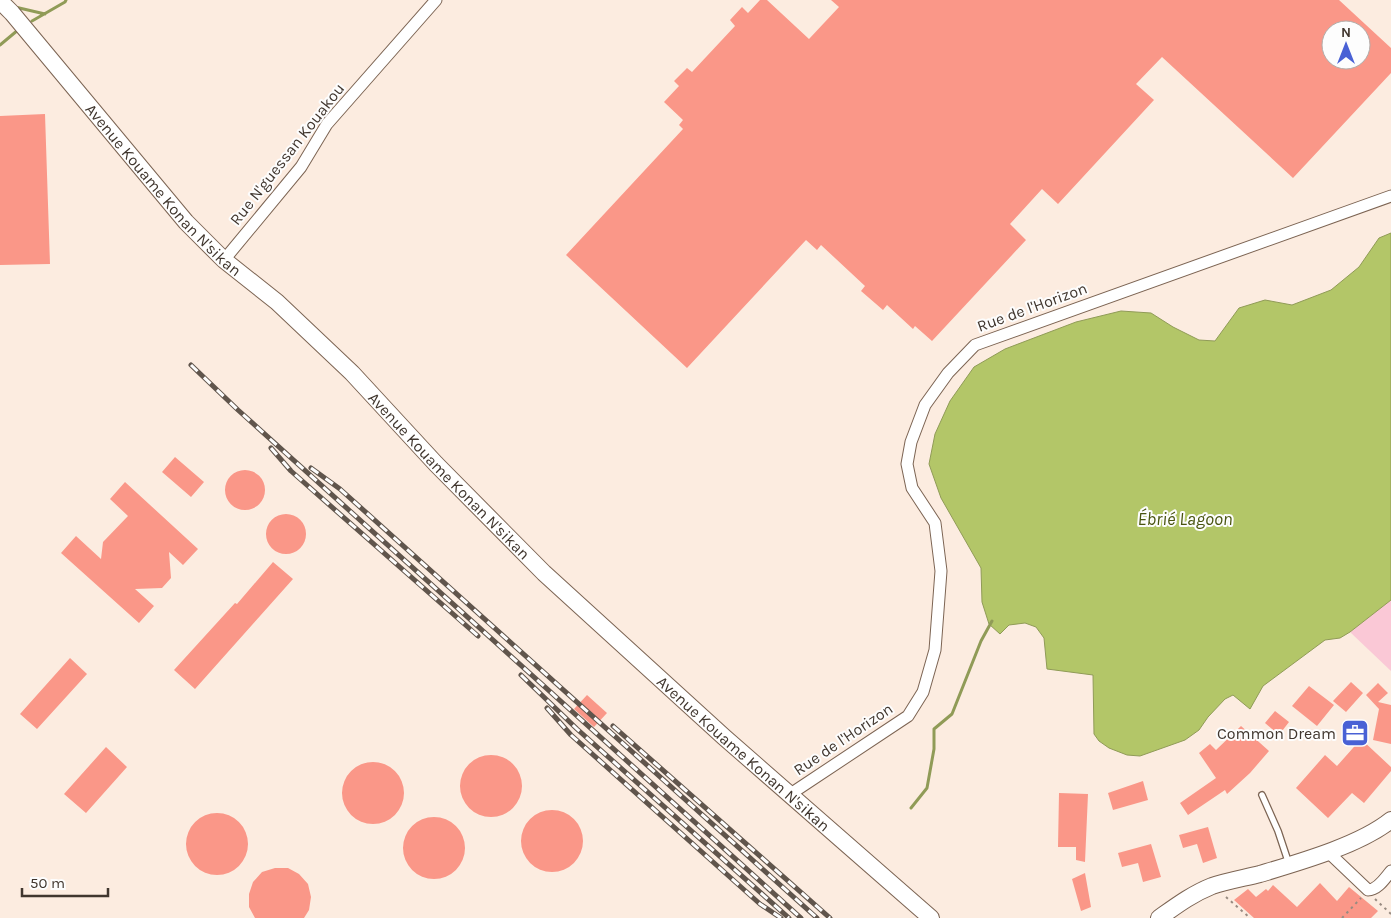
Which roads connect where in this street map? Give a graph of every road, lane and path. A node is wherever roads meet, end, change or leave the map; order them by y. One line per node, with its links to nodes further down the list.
1 (436, 0): 4 (street, Rue N'guessan Kouakou)
2 (0, 1): 4 (street, Avenue Kouame Konan N'sikan)
3 (1391, 196): 5 (street, Rue de l'Horizon)
4 (224, 260): 5 (street, Avenue Kouame Konan N'sikan)
5 (789, 795): 14 (street, Avenue Kouame Konan N'sikan)
6 (1262, 795): 9 (lane)
7 (1391, 821): 8 (street)
8 (1327, 852): 9 (street); 12 (street)
9 (1290, 864): 11 (street)
10 (1391, 871): 12 (street)
11 (1212, 886): 15 (street); 16 (path)
12 (1370, 890): 13 (path); 17 (path)
13 (1391, 914)
14 (931, 918)
15 (1160, 918)
16 (1250, 918)
17 (1342, 918)

